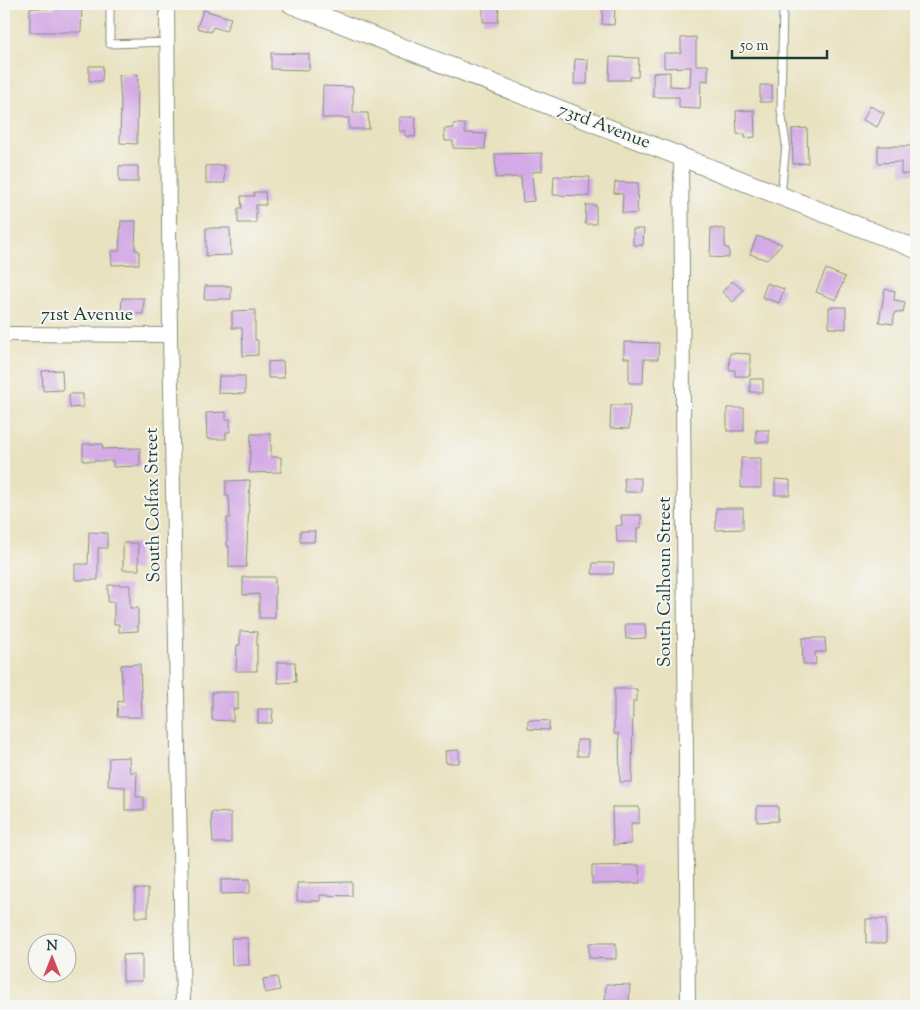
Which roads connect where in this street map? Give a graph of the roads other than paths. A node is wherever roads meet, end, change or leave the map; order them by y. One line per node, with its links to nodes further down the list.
1 (110, 4): 5 (lane)
2 (167, 4): 5 (street, South Colfax Street)
3 (294, 4): 6 (street, 73rd Avenue)
4 (783, 4): 7 (lane)
5 (167, 42): 10 (street, South Colfax Street)
6 (681, 157): 7 (street, 73rd Avenue); 12 (street, South Calhoun Street)
7 (781, 196): 8 (street, 73rd Avenue)
8 (916, 249)
9 (4, 334): 10 (street, 71st Avenue)
10 (170, 335): 11 (street, South Colfax Street)
11 (184, 1006)
12 (688, 1006)

